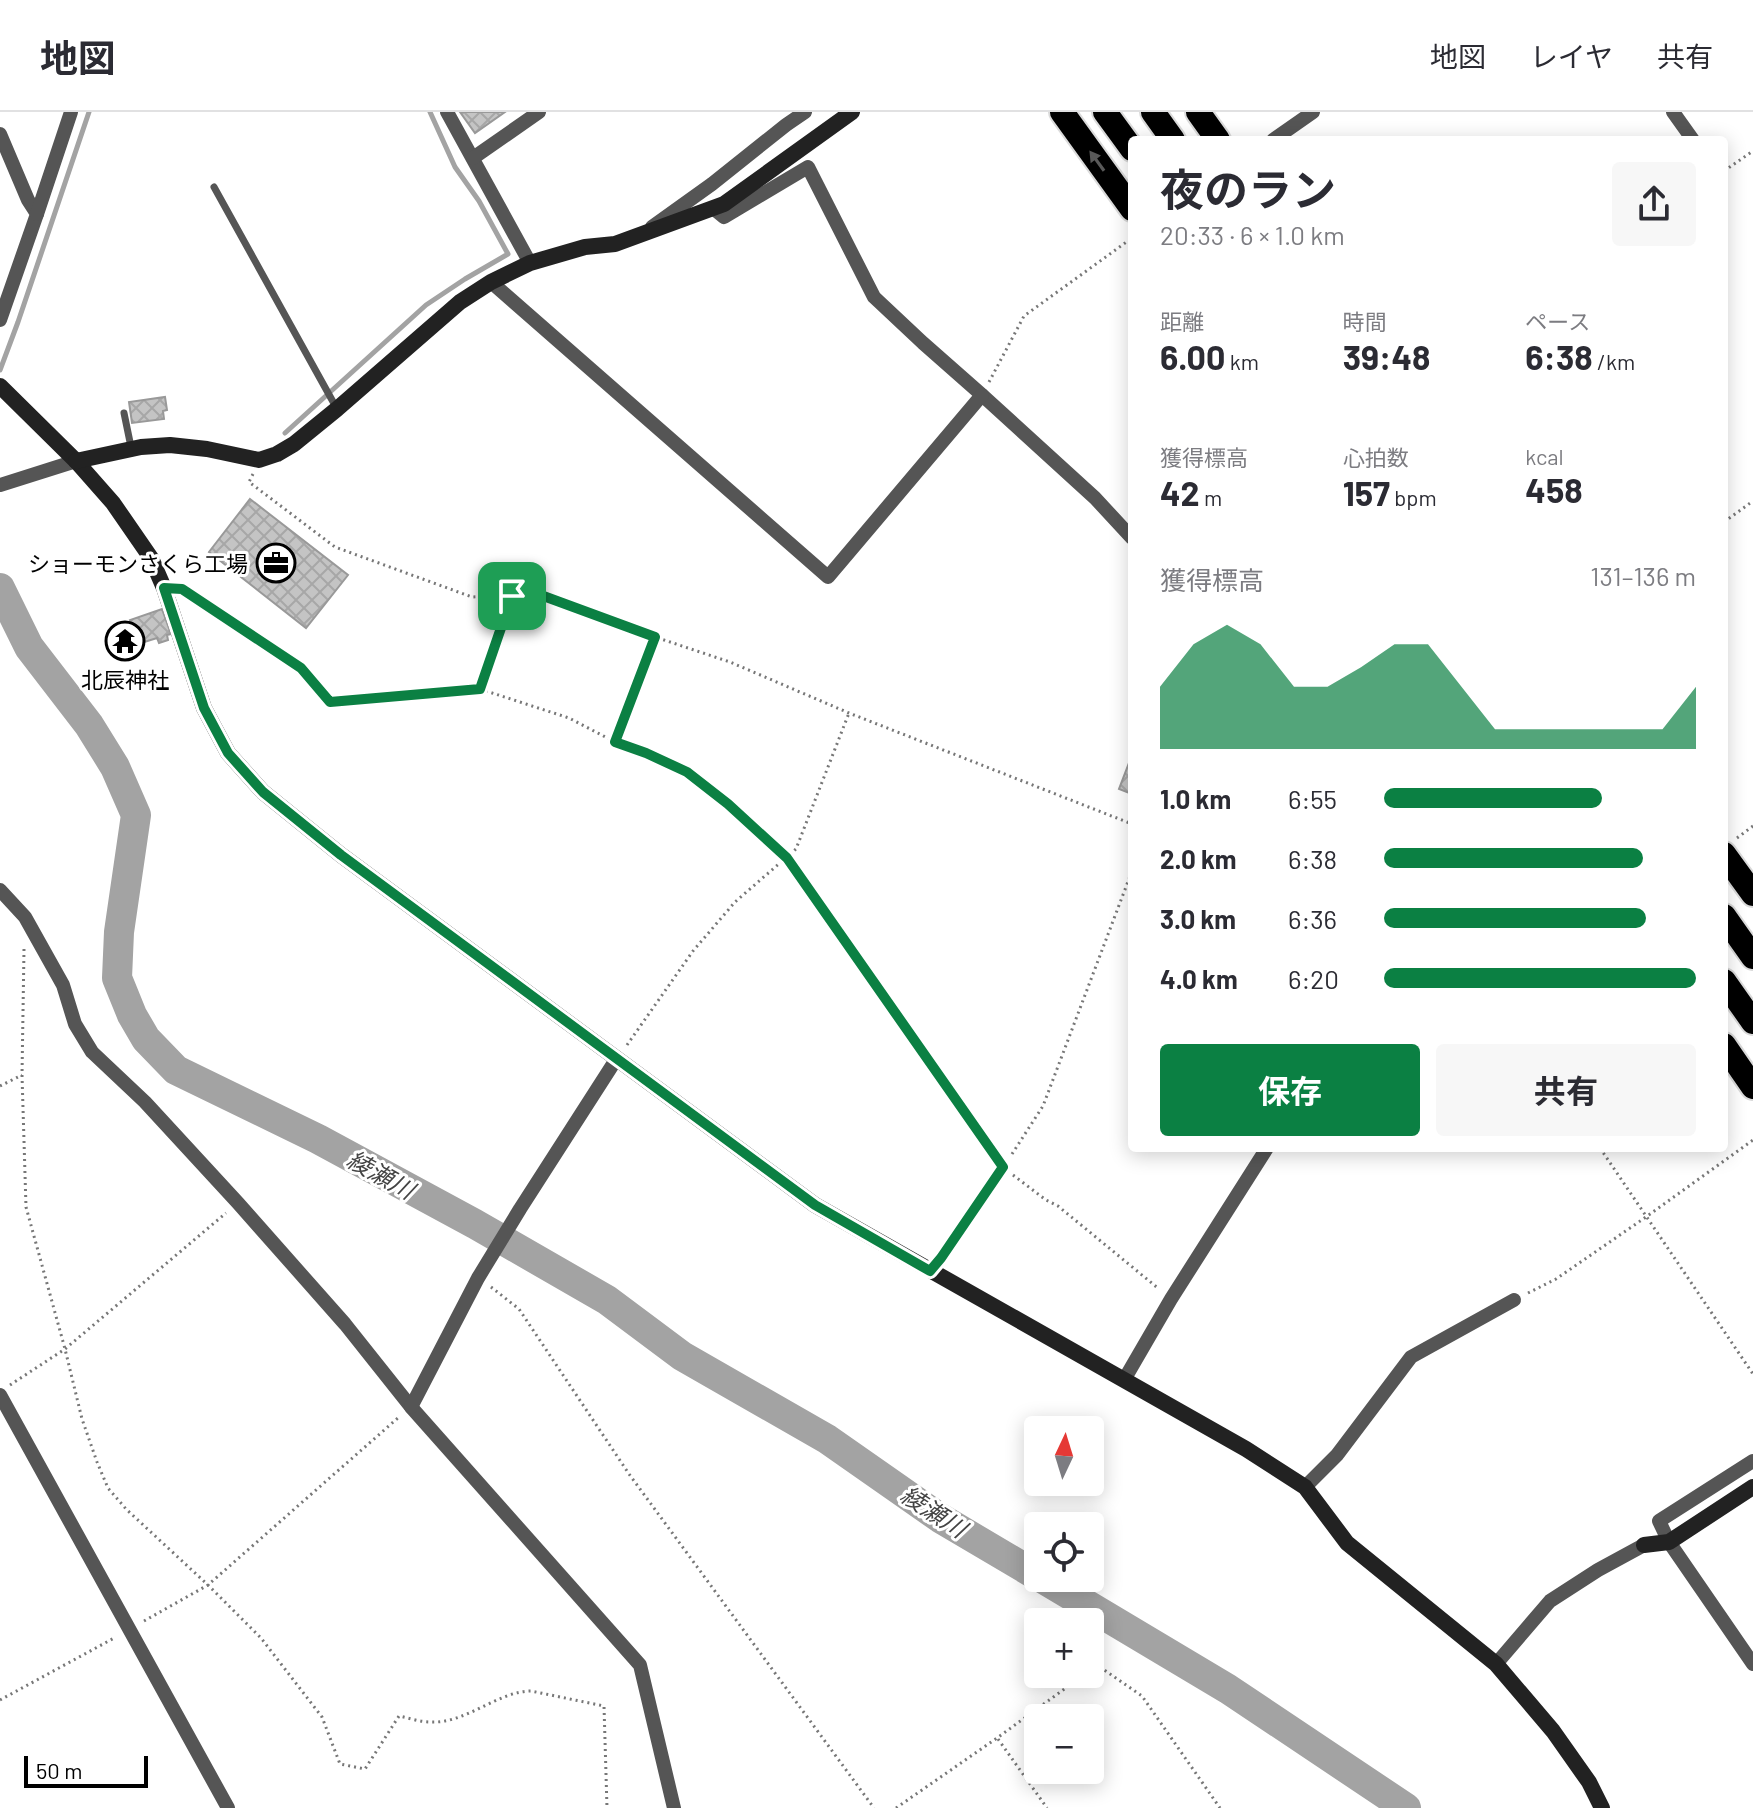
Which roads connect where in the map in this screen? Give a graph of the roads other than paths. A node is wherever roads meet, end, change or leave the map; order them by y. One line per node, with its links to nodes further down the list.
1 (71, 112): 22 (street)
2 (447, 112): 18 (street)
3 (539, 112): 18 (street)
4 (805, 112): 23 (street)
5 (852, 112): 21 (street)
6 (1062, 112): 20 (highway, one-way to 6)
7 (1105, 112): 17 (highway)
8 (1153, 112): 13 (highway)
9 (1198, 112): 14 (highway)
10 (1313, 112): 15 (street)
11 (1673, 112): 16 (street)
12 (0, 134): 22 (street)
13 (1170, 136)
14 (1215, 136)
15 (1279, 136)
16 (1690, 136)
17 (1128, 144)
18 (473, 158): 24 (street)
19 (214, 187): 29 (lane)
20 (1128, 203)
21 (713, 208): 23 (street); 28 (street)
22 (37, 214): 26 (street)
23 (638, 236): 24 (street)
24 (530, 263): 25 (street)
25 (491, 282): 28 (street); 29 (street)
26 (0, 320)
27 (0, 386): 32 (street)
28 (982, 395): 34 (street)
29 (337, 409): 31 (street)
30 (124, 413): 31 (lane)
31 (132, 449): 32 (street)
32 (76, 461): 33 (street); 43 (street)
33 (3, 484)
34 (1128, 534)
35 (1729, 847): 37 (highway)
36 (0, 890): 51 (street)
37 (1753, 894)
38 (1728, 922): 39 (highway)
39 (1753, 957)
40 (1728, 987): 41 (highway)
41 (1753, 1022)
42 (1728, 1051): 44 (highway)
43 (617, 1058): 47 (street); 51 (street)
44 (1753, 1087)
45 (1264, 1152): 49 (street)
46 (1003, 1167): 47 (street)
47 (930, 1271): 49 (street)
48 (1514, 1300): 53 (street)
49 (1124, 1380): 53 (street)
50 (0, 1393): 59 (street)
51 (411, 1407): 60 (street)
52 (1753, 1461): 55 (street)
53 (1305, 1487): 57 (street)
54 (1753, 1487): 55 (street)
55 (1669, 1542): 56 (street); 58 (street)
56 (1644, 1545): 57 (street)
57 (1496, 1664): 61 (street)
58 (1753, 1664)
59 (228, 1808)
60 (674, 1808)
61 (1602, 1808)

